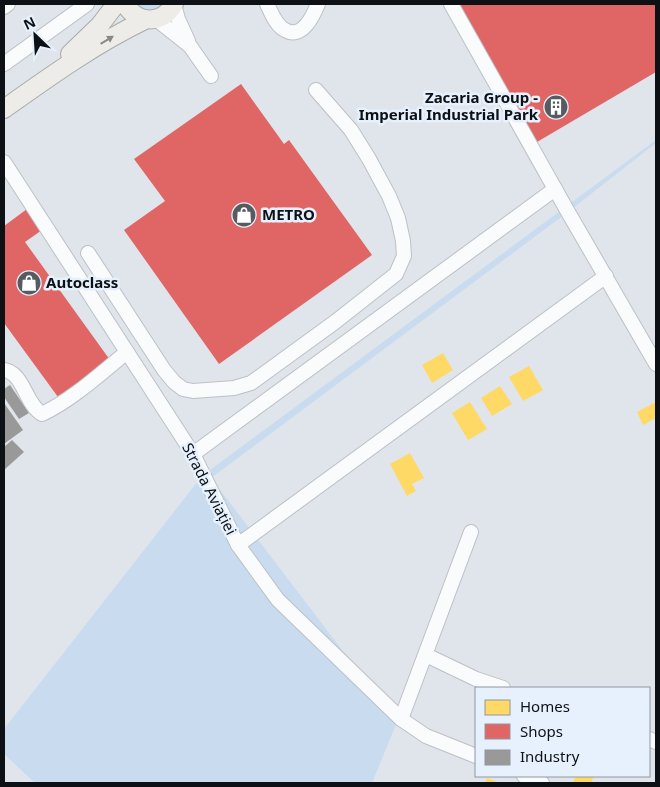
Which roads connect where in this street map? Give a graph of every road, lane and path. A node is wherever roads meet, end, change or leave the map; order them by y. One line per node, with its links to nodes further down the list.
1 (8, 4): 9 (street)
2 (87, 4): 12 (street)
3 (116, 4): 14 (main road)
4 (125, 4): 10 (main road)
5 (174, 4): 10 (main road); 11 (street)
6 (267, 4): 7 (street)
7 (318, 4)
8 (451, 4): 18 (street)
9 (4, 7)
10 (151, 19): 11 (street); 14 (main road, one-way to 10)
11 (190, 46): 13 (street)
12 (4, 64)
13 (211, 76)
14 (37, 86): 16 (main road)
15 (316, 90): 19 (street)
16 (4, 109)
17 (4, 162): 21 (street, Strada Aviației)
18 (555, 189): 20 (street); 24 (street)
19 (88, 253)
20 (606, 276): 22 (street); 26 (street)
21 (127, 352): 23 (street); 24 (street, Strada Aviației)
22 (656, 364)
23 (4, 370)
24 (193, 454): 26 (street, Strada Aviației)
25 (471, 532): 27 (street)
26 (238, 545): 29 (street, Strada Aviației)
27 (426, 655): 28 (street); 29 (street)
28 (500, 687)
29 (401, 719): 30 (street, Strada Aviației)
30 (475, 756)
31 (527, 777): 32 (street)
32 (542, 783)

